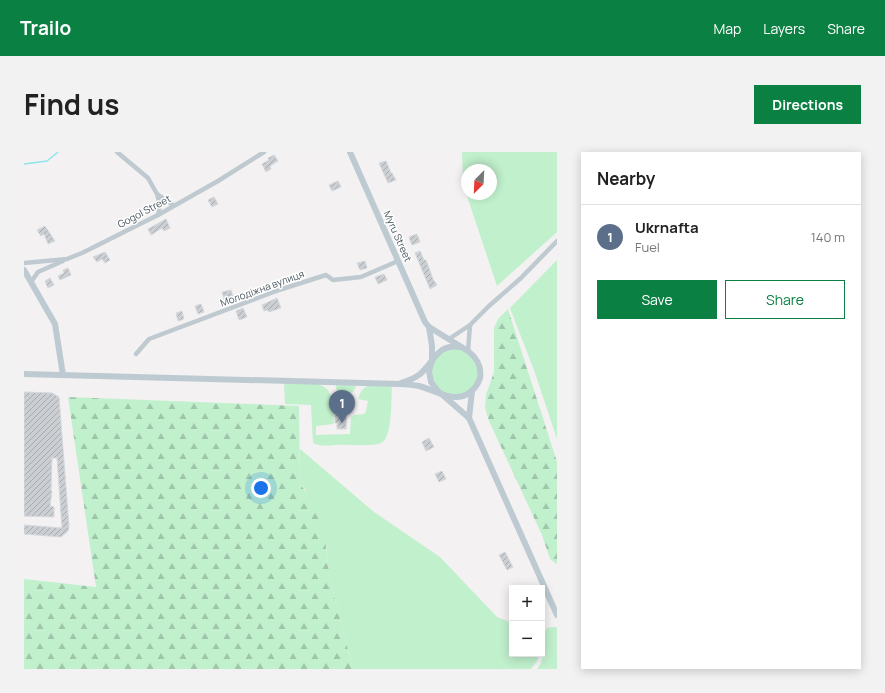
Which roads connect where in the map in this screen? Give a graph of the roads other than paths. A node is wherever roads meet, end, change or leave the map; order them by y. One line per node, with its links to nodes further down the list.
1 (117, 152): 4 (street)
2 (264, 152): 5 (street, Gogol Street)
3 (350, 152): 9 (street, Myru Street)
4 (157, 194): 5 (street); 6 (street)
5 (173, 205): 6 (street, Gogol Street)
6 (158, 214): 8 (street, Gogol Street)
7 (557, 241): 13 (street)
8 (67, 259): 10 (street, Gogol Street); 12 (street)
9 (398, 261): 14 (street, Myru Street); 19 (street, Молодіжна вулиця)
10 (24, 263)
11 (24, 270): 12 (street)
12 (31, 282): 22 (street)
13 (470, 325): 15 (street); 17 (street)
14 (429, 327): 15 (street); 20 (street)
15 (449, 339): 16 (street); 18 (street)
16 (462, 348): 17 (street); 18 (street)
17 (468, 350): 24 (street)
18 (438, 353): 20 (street)
19 (136, 354)
20 (432, 361): 23 (street); 25 (street)
21 (24, 374): 22 (street)
22 (64, 375): 23 (street)
23 (400, 384): 25 (street)
24 (472, 391): 25 (street); 26 (street)
25 (443, 395): 26 (street)
26 (469, 418): 27 (street)
27 (557, 615)

